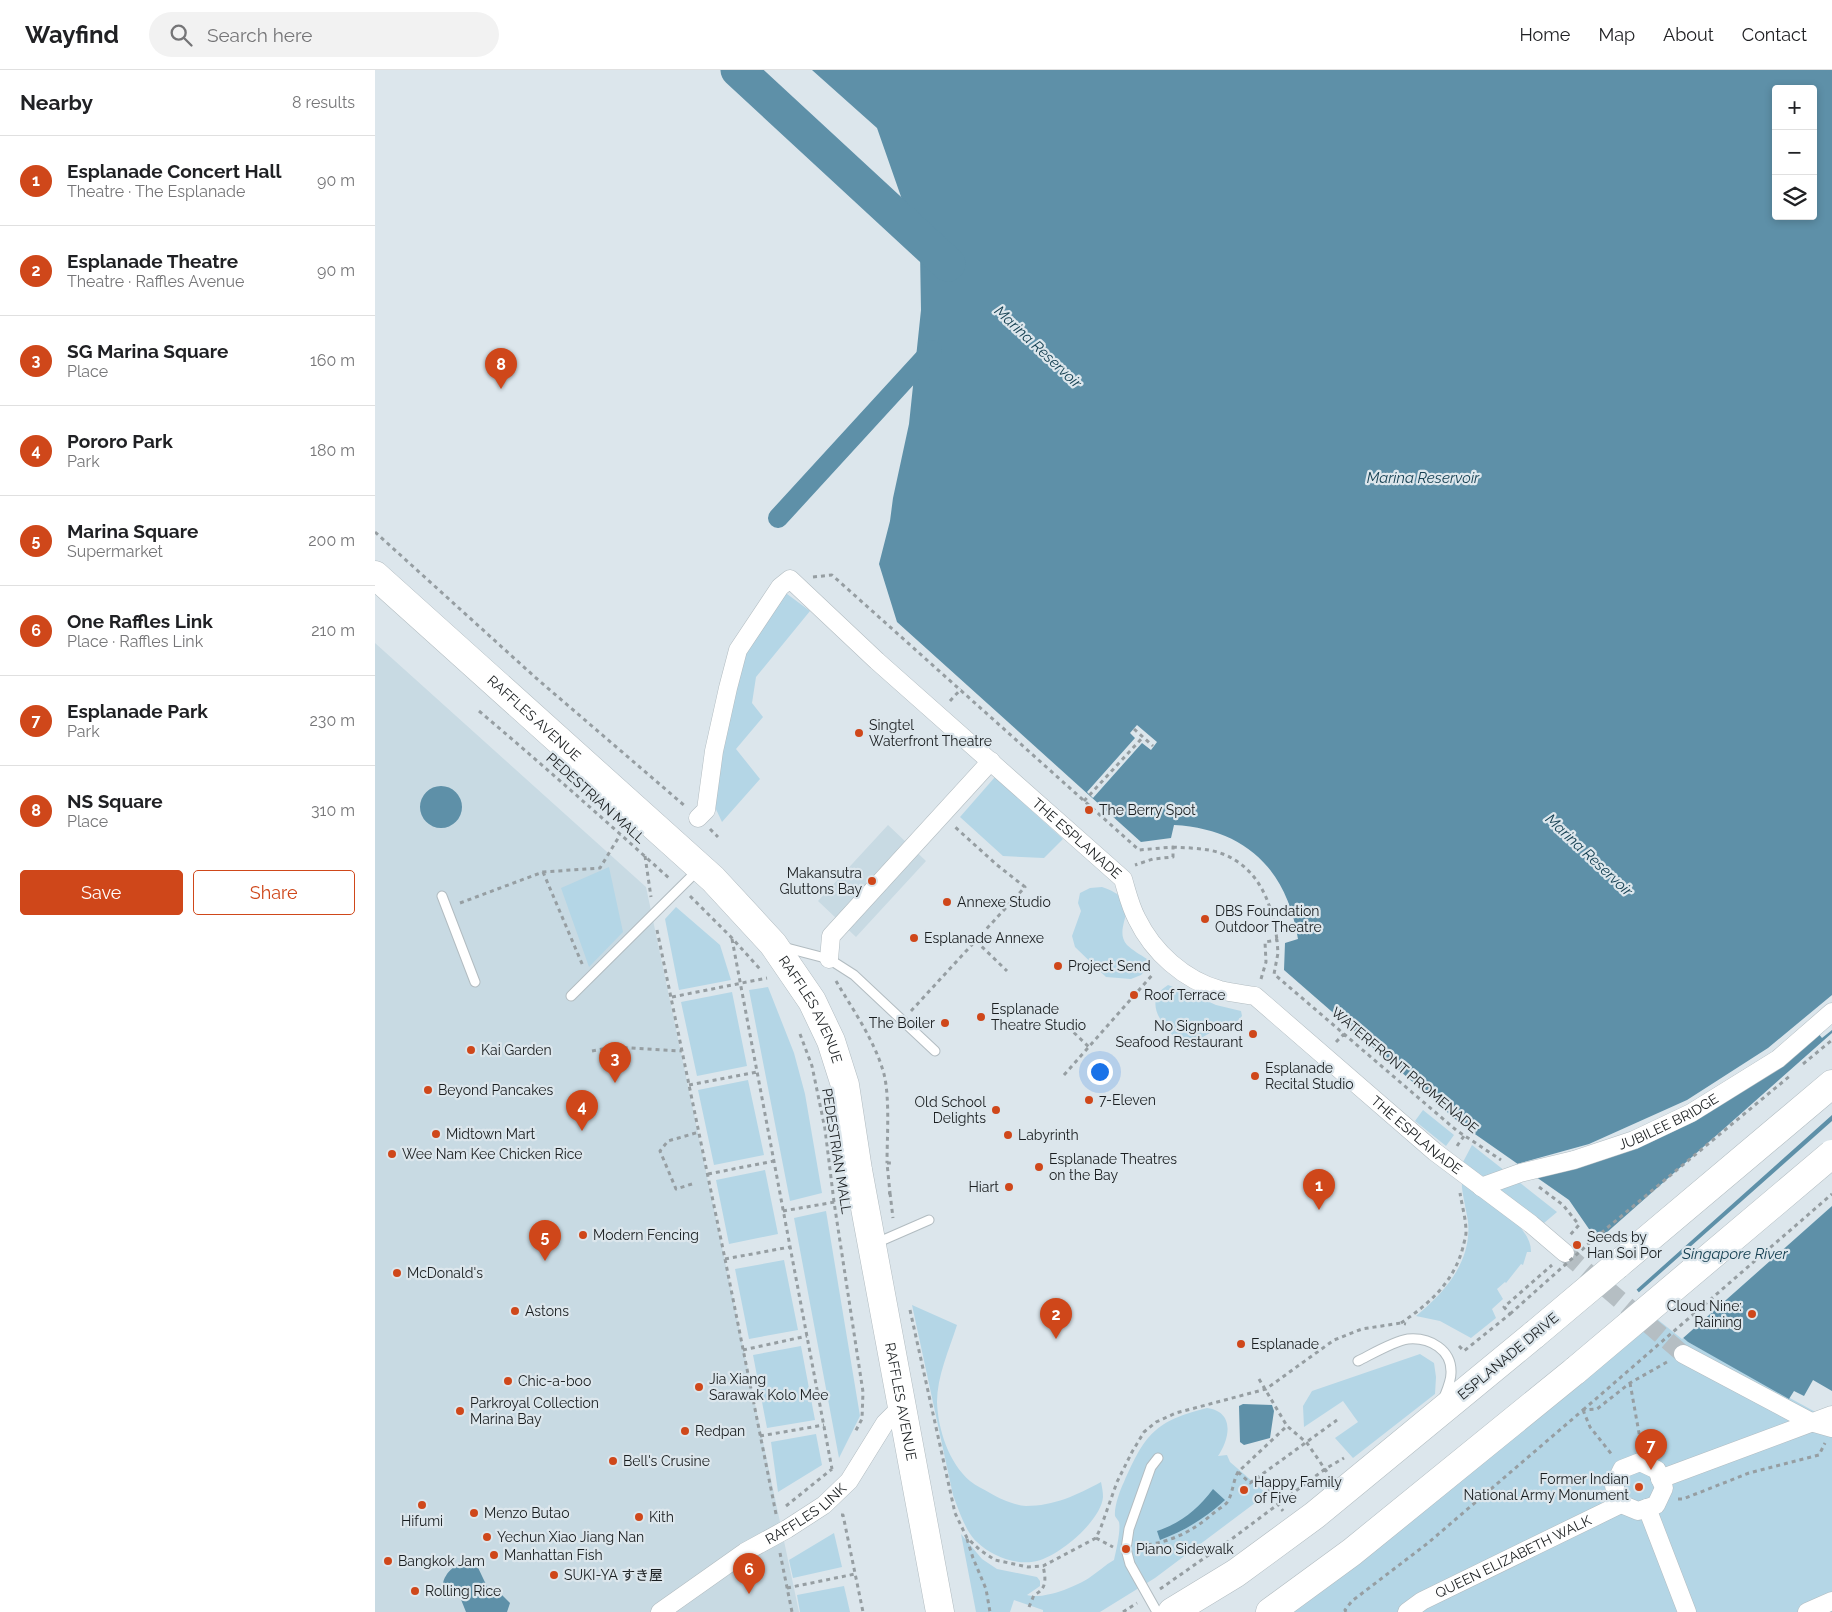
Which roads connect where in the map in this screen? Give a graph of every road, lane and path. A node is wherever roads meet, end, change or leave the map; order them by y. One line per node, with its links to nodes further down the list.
1 (375, 532): 11 (path)
2 (375, 575): 15 (main road, RAFFLES AVENUE)
3 (791, 579): 8 (street, THE ESPLANADE); 9 (path); 11 (street)
4 (479, 711): 12 (path, PEDESTRIAN MALL)
5 (1134, 729): 6 (path)
6 (1143, 737): 7 (path); 9 (path)
7 (1153, 746)
8 (991, 761): 10 (street); 17 (street, THE ESPLANADE)
9 (1084, 801): 13 (path)
10 (941, 815): 24 (path); 26 (street)
11 (697, 818)
12 (620, 835): 14 (path, PEDESTRIAN MALL); 16 (path)
13 (1173, 847): 17 (path); 23 (path)
14 (645, 856): 18 (path, PEDESTRIAN MALL); 21 (path)
15 (700, 868): 18 (lane); 25 (main road, RAFFLES AVENUE)
16 (543, 872): 20 (path); 30 (path)
17 (1123, 878): 27 (street, THE ESPLANADE)
18 (681, 888): 21 (lane); 22 (path, PEDESTRIAN MALL)
19 (442, 896): 31 (lane)
20 (455, 905)
21 (654, 914): 30 (lane); 35 (path)
22 (731, 937): 29 (path, PEDESTRIAN MALL); 32 (path)
23 (1277, 940): 36 (path); 55 (path, WATERFRONT PROMENADE)
24 (976, 941): 28 (path); 38 (path)
25 (773, 944): 26 (lane); 64 (main road, RAFFLES AVENUE)
26 (829, 959): 38 (lane); 54 (path)
27 (1166, 959): 36 (street, THE ESPLANADE); 42 (path)
28 (1007, 971)
29 (767, 978): 32 (path); 33 (path, PEDESTRIAN MALL)
30 (588, 979): 34 (lane)
31 (475, 982)
32 (740, 983): 35 (path); 46 (path)
33 (771, 984)
34 (571, 996)
35 (672, 996): 44 (path)
36 (1255, 996): 53 (street, THE ESPLANADE)
37 (1832, 1012): 55 (street, JUBILEE BRIDGE)
38 (902, 1021): 45 (lane)
39 (1068, 1027): 42 (path)
40 (799, 1033): 61 (path, PEDESTRIAN MALL)
41 (1832, 1040): 66 (path, bridge)
42 (1089, 1047): 47 (path)
43 (592, 1051): 44 (path)
44 (682, 1051): 49 (path)
45 (935, 1051)
46 (757, 1072): 49 (path); 52 (path)
47 (1064, 1076)
48 (1832, 1084): 78 (main road, ESPLANADE DRIVE, bridge)
49 (689, 1085): 50 (path)
50 (699, 1132): 56 (path); 57 (path)
51 (1832, 1154): 124 (main road, bridge)
52 (774, 1160): 56 (path); 62 (path)
53 (1447, 1161): 58 (street, THE ESPLANADE); 69 (path)
54 (887, 1163)
55 (1524, 1172): 58 (street, JUBILEE BRIDGE); 66 (path, WATERFRONT PROMENADE)
56 (708, 1174): 67 (path)
57 (692, 1184)
58 (1481, 1187): 66 (street, THE ESPLANADE)
59 (890, 1193): 64 (path)
60 (1832, 1194): 77 (path, bridge)
61 (833, 1202): 62 (path); 85 (path, PEDESTRIAN MALL)
62 (783, 1211): 65 (path)
63 (929, 1220): 64 (lane)
64 (883, 1240): 76 (main road, RAFFLES AVENUE)
65 (790, 1247): 67 (path); 70 (path)
66 (1562, 1250)
67 (725, 1259): 71 (path)
68 (909, 1307): 105 (path)
69 (1401, 1323)
70 (807, 1336): 71 (path); 82 (path)
71 (743, 1350): 86 (path)
72 (1683, 1354): 75 (path); 81 (street)
73 (1358, 1361): 78 (lane)
74 (1259, 1379): 83 (path)
75 (1630, 1383): 77 (path); 91 (path)
76 (902, 1406): 104 (street, RAFFLES LINK); 119 (main road, RAFFLES AVENUE)
77 (1583, 1410): 94 (path); 125 (path)
78 (1438, 1414): 97 (main road, ESPLANADE DRIVE)
79 (1832, 1415): 81 (street)
80 (1337, 1420): 87 (path)
81 (1811, 1422): 84 (street); 98 (street)
82 (824, 1425): 86 (path); 92 (path)
83 (1287, 1426): 87 (path); 95 (path)
84 (1832, 1428)
85 (855, 1433)
86 (760, 1436): 101 (path)
87 (1307, 1443): 93 (path); 96 (path)
88 (1832, 1446): 98 (path)
89 (1158, 1458): 112 (lane)
90 (838, 1462): 92 (path)
91 (1644, 1464): 94 (street); 98 (street)
92 (833, 1469): 101 (path)
93 (1325, 1469): 97 (path); 100 (path)
94 (1622, 1469): 99 (street)
95 (1238, 1472): 96 (path); 107 (path)
96 (1258, 1478): 100 (path)
97 (1342, 1492): 103 (main road, ESPLANADE DRIVE)
98 (1656, 1494): 99 (street); 127 (street)
99 (1621, 1504): 114 (street, QUEEN ELIZABETH WALK)
100 (1279, 1505): 103 (path); 112 (path)
101 (776, 1514): 104 (path)
102 (835, 1516): 110 (path)
103 (1297, 1528): 123 (main road, ESPLANADE DRIVE)
104 (787, 1529): 116 (street, RAFFLES LINK)
105 (967, 1538): 115 (path); 120 (path)
106 (1095, 1538): 109 (path)
107 (1137, 1546)
108 (780, 1550): 111 (path)
109 (1119, 1550)
110 (855, 1574): 111 (path); 118 (path)
111 (787, 1588): 117 (path)
112 (1148, 1596): 121 (path); 122 (lane)
113 (1832, 1601): 128 (street)
114 (1425, 1606): 126 (street, QUEEN ELIZABETH WALK)
115 (1029, 1607)
116 (660, 1612)
117 (792, 1612)
118 (863, 1612)
119 (940, 1612)
120 (990, 1612)
121 (1123, 1612)
122 (1157, 1612)
123 (1172, 1612)
124 (1270, 1612)
125 (1346, 1612)
126 (1407, 1612)
127 (1687, 1612)
128 (1807, 1612)

